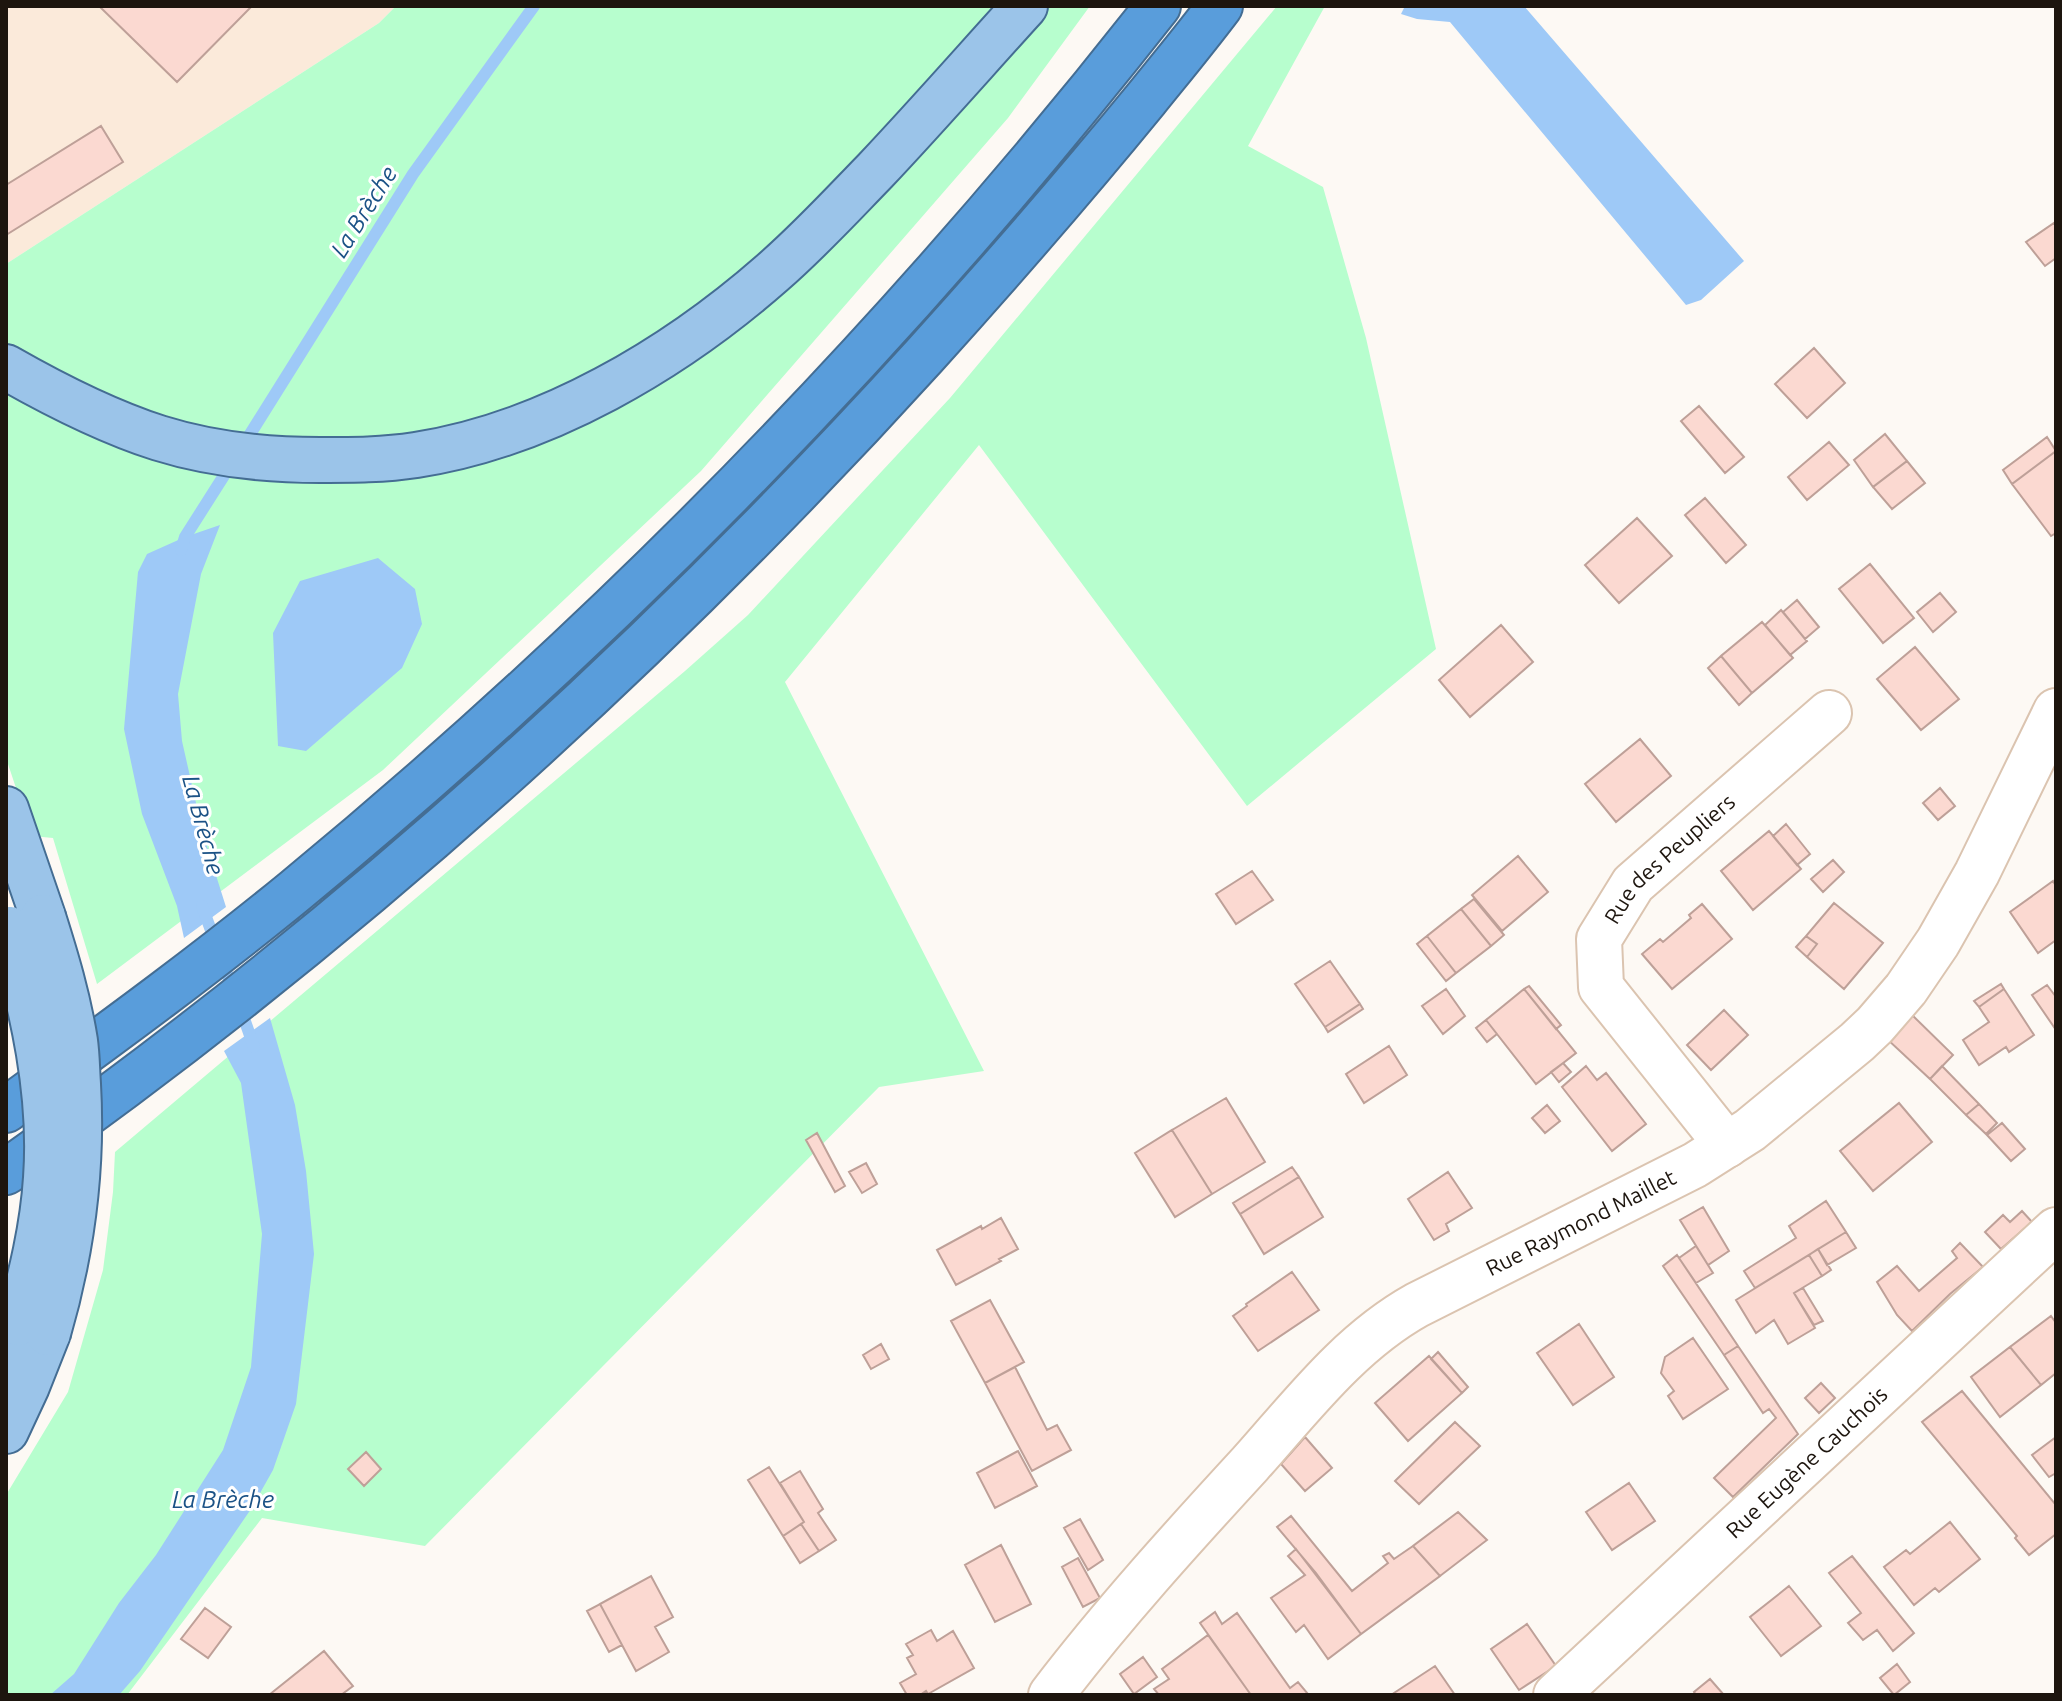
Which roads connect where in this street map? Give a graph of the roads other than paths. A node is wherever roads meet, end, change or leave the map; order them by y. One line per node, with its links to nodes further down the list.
1 (1025, 6): 4 (main road)
2 (1158, 6): 9 (highway)
3 (1220, 6): 11 (highway)
4 (6, 367)
5 (2056, 711): 10 (street, Rue Raymond Maillet)
6 (1829, 713): 10 (street, Rue des Peupliers)
7 (6, 809): 8 (main road)
8 (19, 922): 13 (main road, bridge)
9 (6, 1110)
10 (1727, 1145): 15 (street, Rue Raymond Maillet)
11 (6, 1172)
12 (2056, 1230): 16 (street, Rue Eugène Cauchois)
13 (24, 1337): 14 (main road)
14 (6, 1431)
15 (1051, 1695)
16 (1556, 1695)

